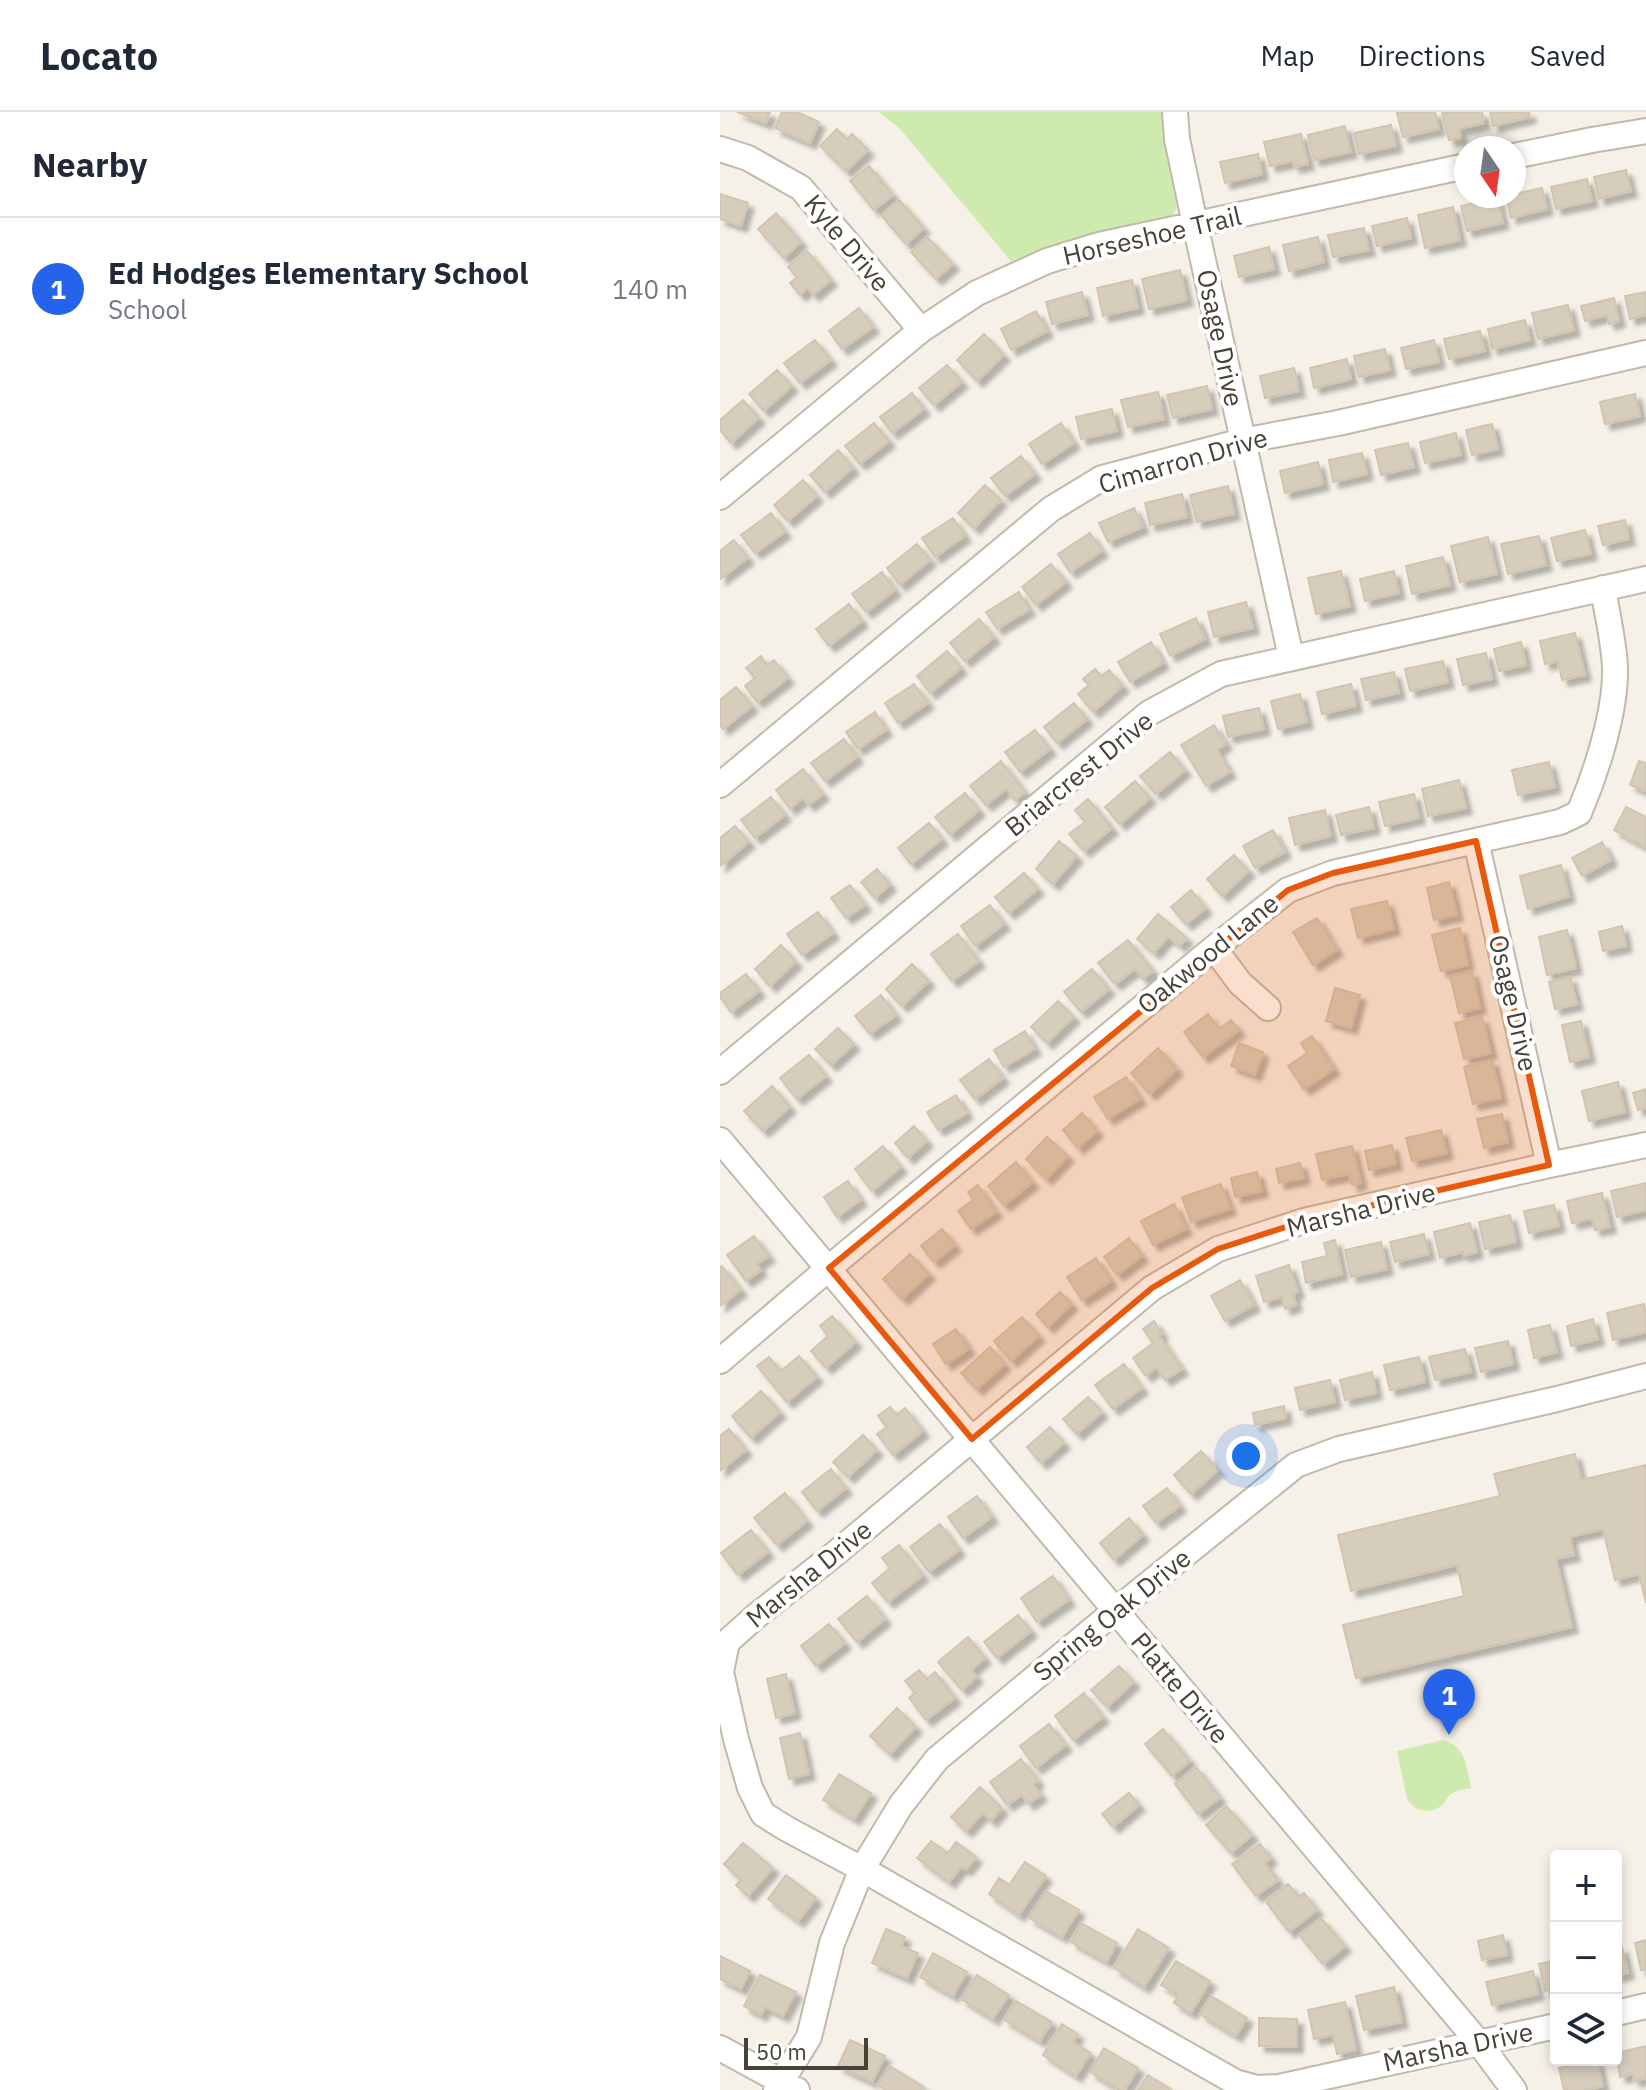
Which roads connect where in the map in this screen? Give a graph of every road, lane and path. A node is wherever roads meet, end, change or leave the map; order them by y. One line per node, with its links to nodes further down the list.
1 (1175, 112): 6 (street, Osage Drive)
2 (1646, 131): 4 (street)
3 (720, 149): 7 (street, Kyle Drive)
4 (1526, 154)
5 (1454, 169): 6 (street, Horseshoe Trail)
6 (1195, 224): 7 (street, Horseshoe Trail); 9 (street, Osage Drive)
7 (921, 330): 10 (street, Horseshoe Trail)
8 (1646, 353): 9 (street, Cimarron Drive)
9 (1242, 441): 13 (street, Osage Drive); 14 (street, Cimarron Drive)
10 (720, 497)
11 (1646, 579): 12 (street, Briarcrest Drive)
12 (1603, 588): 13 (street, Briarcrest Drive); 15 (street, Oakwood Lane)
13 (1291, 657): 18 (street, Briarcrest Drive)
14 (720, 785)
15 (1476, 841): 16 (street, Oakwood Lane); 21 (street, Osage Drive)
16 (1214, 948): 17 (street); 22 (street, Oakwood Lane)
17 (1268, 1008)
18 (720, 1072)
19 (720, 1140): 22 (street, Platte Drive)
20 (1646, 1145): 21 (street, Marsha Drive)
21 (1549, 1165): 25 (street, Marsha Drive)
22 (829, 1268): 23 (street, Oakwood Lane); 25 (street, Platte Drive)
23 (720, 1361)
24 (1646, 1376): 26 (street, Spring Oak Drive)
25 (972, 1439): 26 (street, Platte Drive); 27 (street, Marsha Drive)
26 (1115, 1611): 27 (street, Spring Oak Drive); 31 (street, Platte Drive)
27 (862, 1869): 31 (street, Marsha Drive); 33 (street, Spring Oak Drive)
28 (1646, 2006): 29 (street)
29 (1622, 2012)
30 (1550, 2027): 31 (street, Marsha Drive)
31 (1479, 2043): 34 (street, Platte Drive)
32 (720, 2048): 33 (street)
33 (785, 2087)
34 (1514, 2090)

